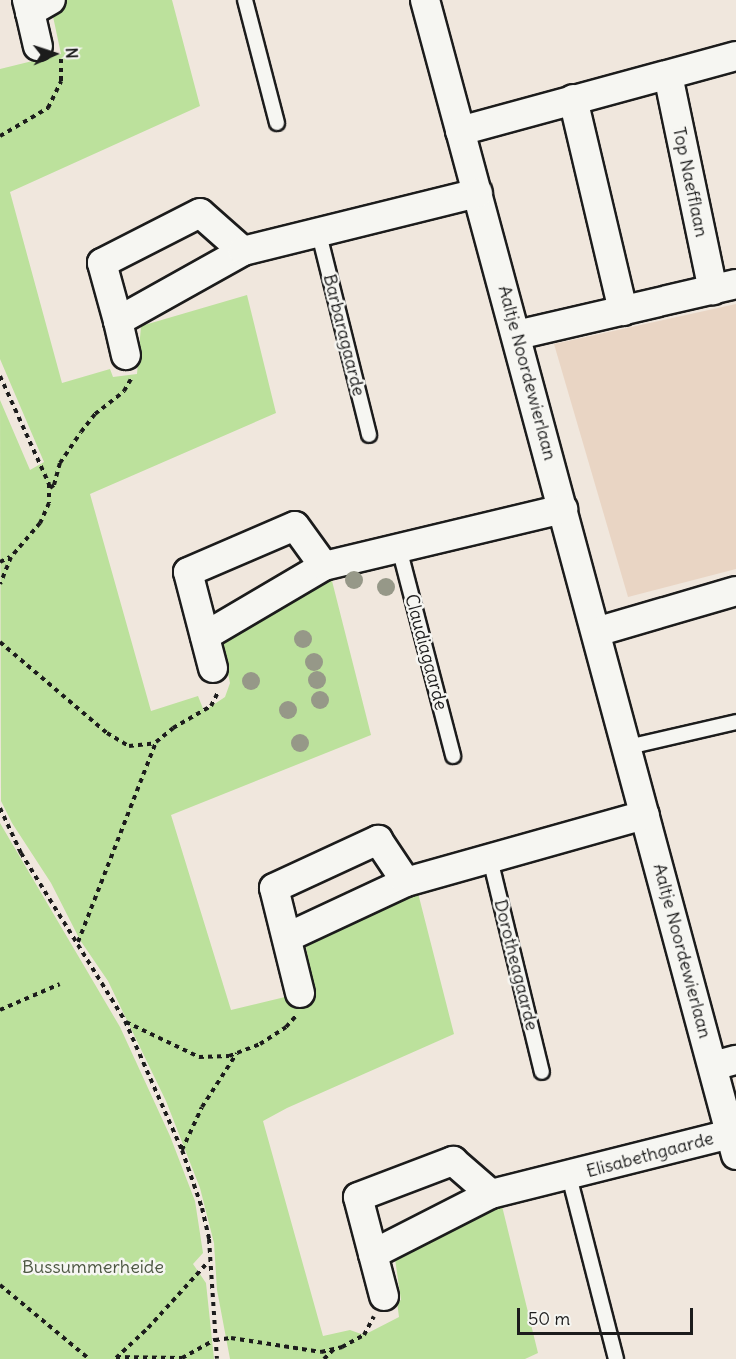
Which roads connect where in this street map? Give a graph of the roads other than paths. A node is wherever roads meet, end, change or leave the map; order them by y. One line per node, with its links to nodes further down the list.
1 (245, 0): 8 (lane)
2 (425, 0): 9 (street, Aaltje Noordewierlaan)
3 (36, 4): 4 (street)
4 (38, 46)
5 (736, 56): 6 (street)
6 (668, 75): 7 (street); 13 (street, Top Naefflaan)
7 (573, 99): 9 (street); 14 (street)
8 (277, 123)
9 (460, 131): 10 (street, Aaltje Noordewierlaan)
10 (478, 193): 11 (street); 16 (street, Aaltje Noordewierlaan)
11 (319, 234): 12 (street); 18 (lane, Barbaragaarde)
12 (243, 251): 15 (street); 15 (street)
13 (724, 287): 14 (street)
14 (623, 310): 16 (street)
15 (118, 321): 17 (street)
16 (517, 335): 19 (street, Aaltje Noordewierlaan)
17 (126, 355)
18 (369, 435)
19 (563, 509): 20 (street); 23 (street, Aaltje Noordewierlaan)
20 (399, 548): 21 (street); 28 (lane, Claudiagaarde)
21 (324, 566): 24 (street); 24 (street)
22 (736, 591): 23 (street)
23 (596, 632): 27 (street, Aaltje Noordewierlaan)
24 (205, 636): 25 (street)
25 (213, 668)
26 (736, 722): 27 (lane)
27 (628, 747): 29 (street, Aaltje Noordewierlaan)
28 (453, 756)
29 (645, 815): 30 (street); 34 (street, Aaltje Noordewierlaan)
30 (490, 859): 31 (street); 35 (lane, Dorotheagaarde)
31 (406, 882): 32 (street); 32 (street)
32 (288, 937): 33 (street)
33 (300, 993)
34 (724, 1063): 36 (street, Aaltje Noordewierlaan)
35 (542, 1072)
36 (733, 1144): 37 (street, Elisabethgaarde)
37 (569, 1176): 38 (street, Elisabethgaarde); 41 (lane, Elisabethgaarde)
38 (491, 1194): 39 (street, Elisabethgaarde); 39 (street)
39 (373, 1254): 40 (street)
40 (384, 1296)
41 (616, 1359)

